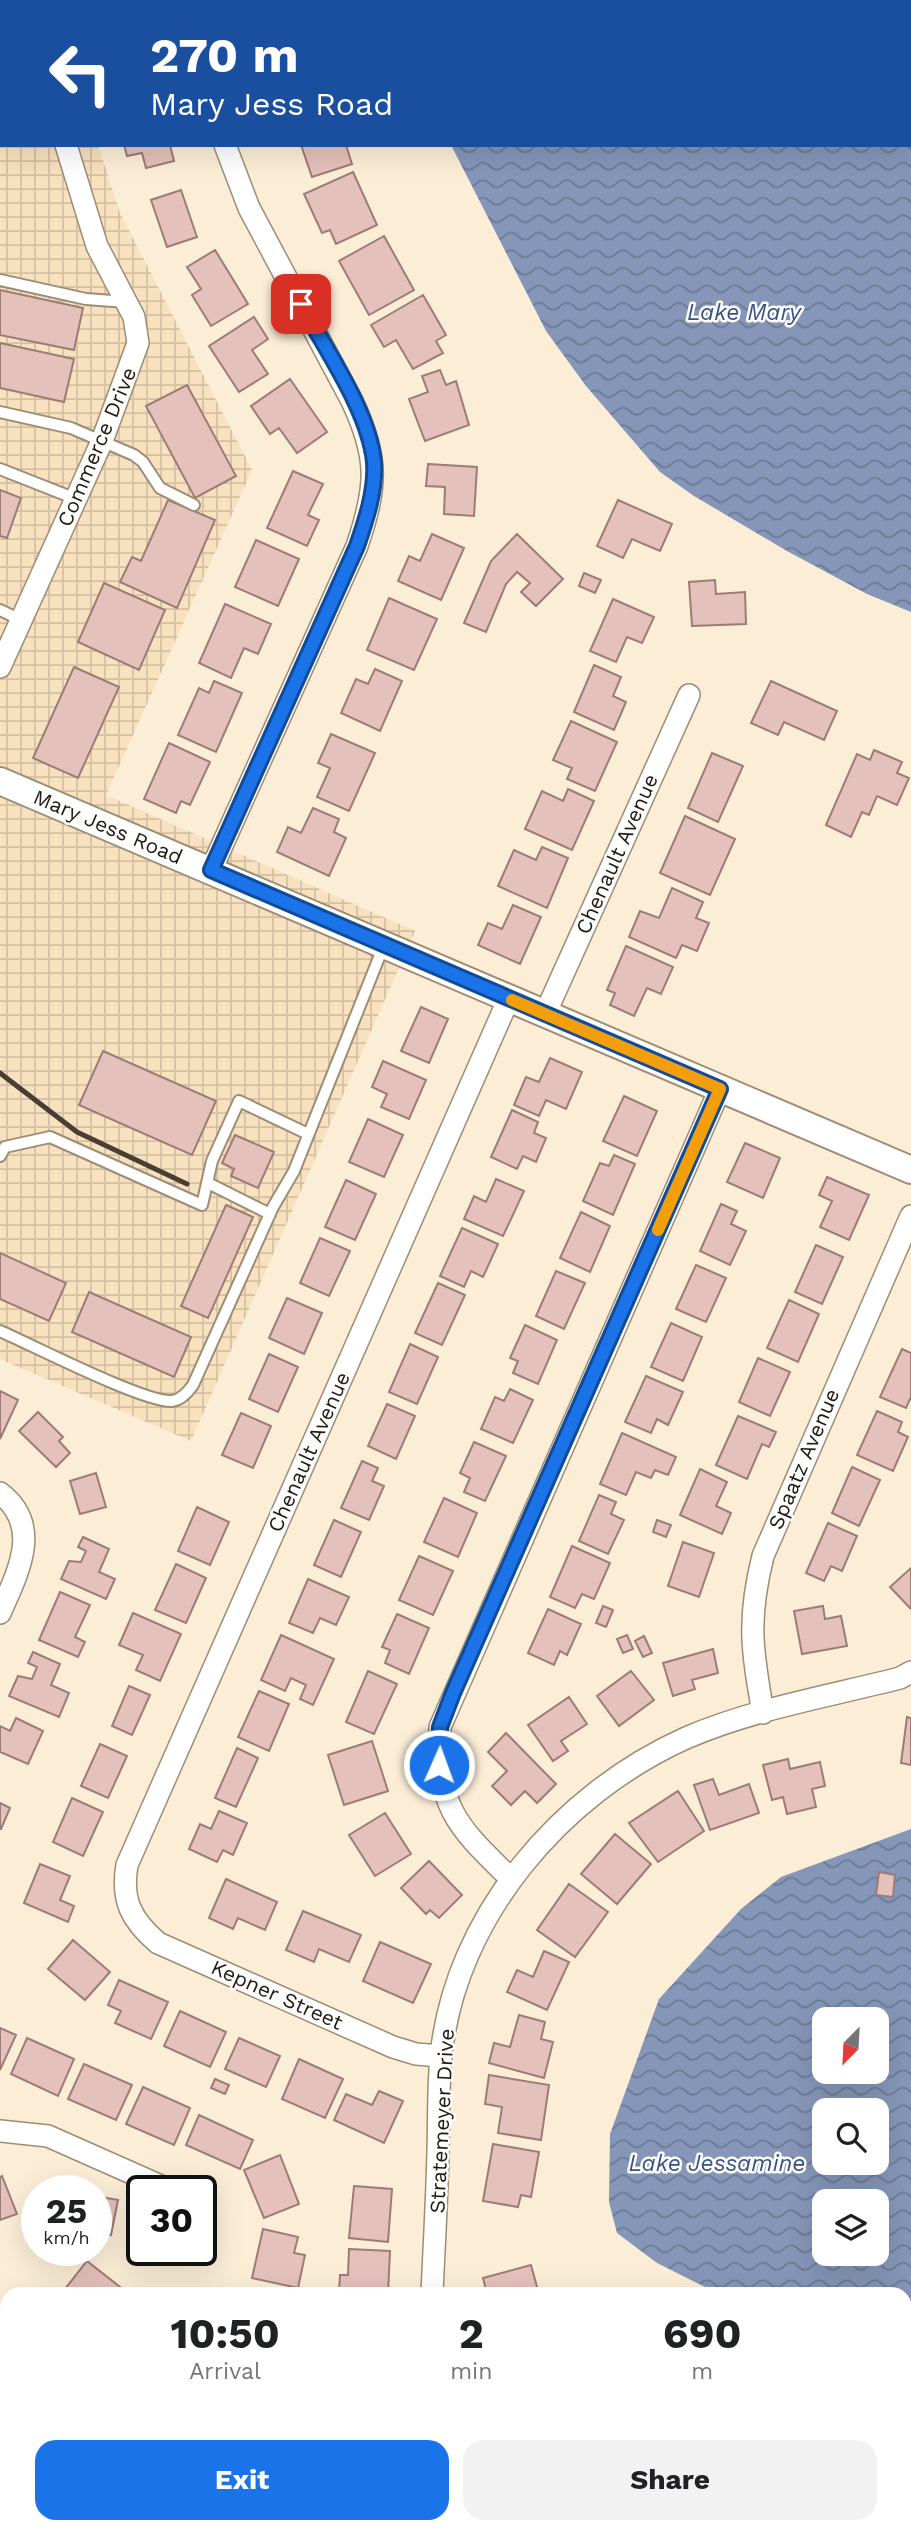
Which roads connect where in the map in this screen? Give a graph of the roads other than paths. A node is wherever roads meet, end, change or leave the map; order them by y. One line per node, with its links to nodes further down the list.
1 (67, 147): 4 (street, Commerce Drive)
2 (226, 147): 15 (street)
3 (0, 280): 4 (lane)
4 (126, 302): 6 (street, Commerce Drive)
5 (0, 412): 6 (lane)
6 (102, 441): 8 (street, Commerce Drive); 9 (lane)
7 (0, 469): 8 (lane)
8 (76, 499): 11 (street, Commerce Drive)
9 (194, 505)
10 (0, 610): 11 (lane)
11 (22, 620): 12 (street, Commerce Drive)
12 (0, 667)
13 (689, 695): 18 (street, Chenault Avenue)
14 (0, 782): 15 (street, Mary Jess Road)
15 (211, 870): 16 (street, Mary Jess Road)
16 (384, 945): 17 (street, Mary Jess Road); 20 (lane)
17 (509, 998): 18 (street, Mary Jess Road); 32 (street, Chenault Avenue)
18 (545, 1014): 19 (street, Mary Jess Road)
19 (720, 1089): 22 (street, Mary Jess Road); 31 (street)
20 (308, 1134): 23 (lane); 24 (lane)
21 (0, 1156): 23 (lane)
22 (911, 1170)
23 (208, 1183): 24 (lane)
24 (270, 1214): 26 (lane)
25 (911, 1216): 30 (street, Spaatz Avenue)
26 (0, 1331)
27 (0, 1493): 28 (street)
28 (0, 1613)
29 (911, 1672): 30 (street, Stratemeyer Drive)
30 (763, 1713): 31 (street, Stratemeyer Drive)
31 (511, 1879): 33 (street, Stratemeyer Drive)
32 (127, 1909): 33 (street, Kepner Street)
33 (441, 2056): 36 (street, Stratemeyer Drive)
34 (0, 2131): 35 (street)
35 (136, 2175)
36 (432, 2287)

